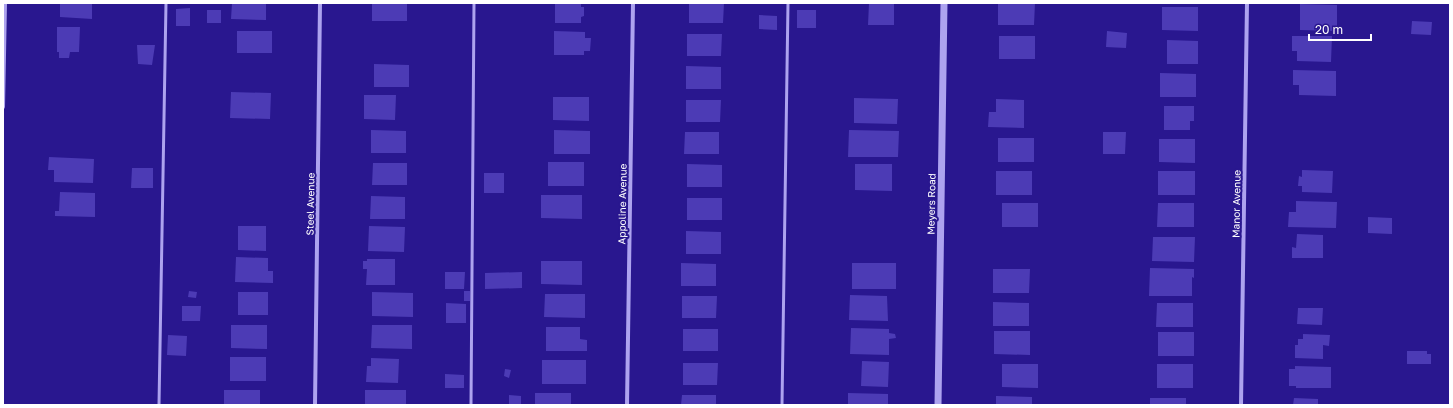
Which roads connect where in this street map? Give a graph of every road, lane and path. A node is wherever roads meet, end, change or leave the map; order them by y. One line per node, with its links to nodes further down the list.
1 (5, 3): 9 (street)
2 (166, 3): 10 (lane)
3 (320, 3): 11 (street, Steel Avenue)
4 (474, 3): 12 (lane)
5 (634, 3): 13 (street, Appoline Avenue)
6 (788, 3): 14 (lane)
7 (944, 3): 15 (street, Meyers Road)
8 (1247, 3): 16 (street, Manor Avenue)
9 (3, 107)
10 (159, 405)
11 (315, 405)
12 (472, 405)
13 (627, 405)
14 (782, 405)
15 (938, 405)
16 (1241, 405)

